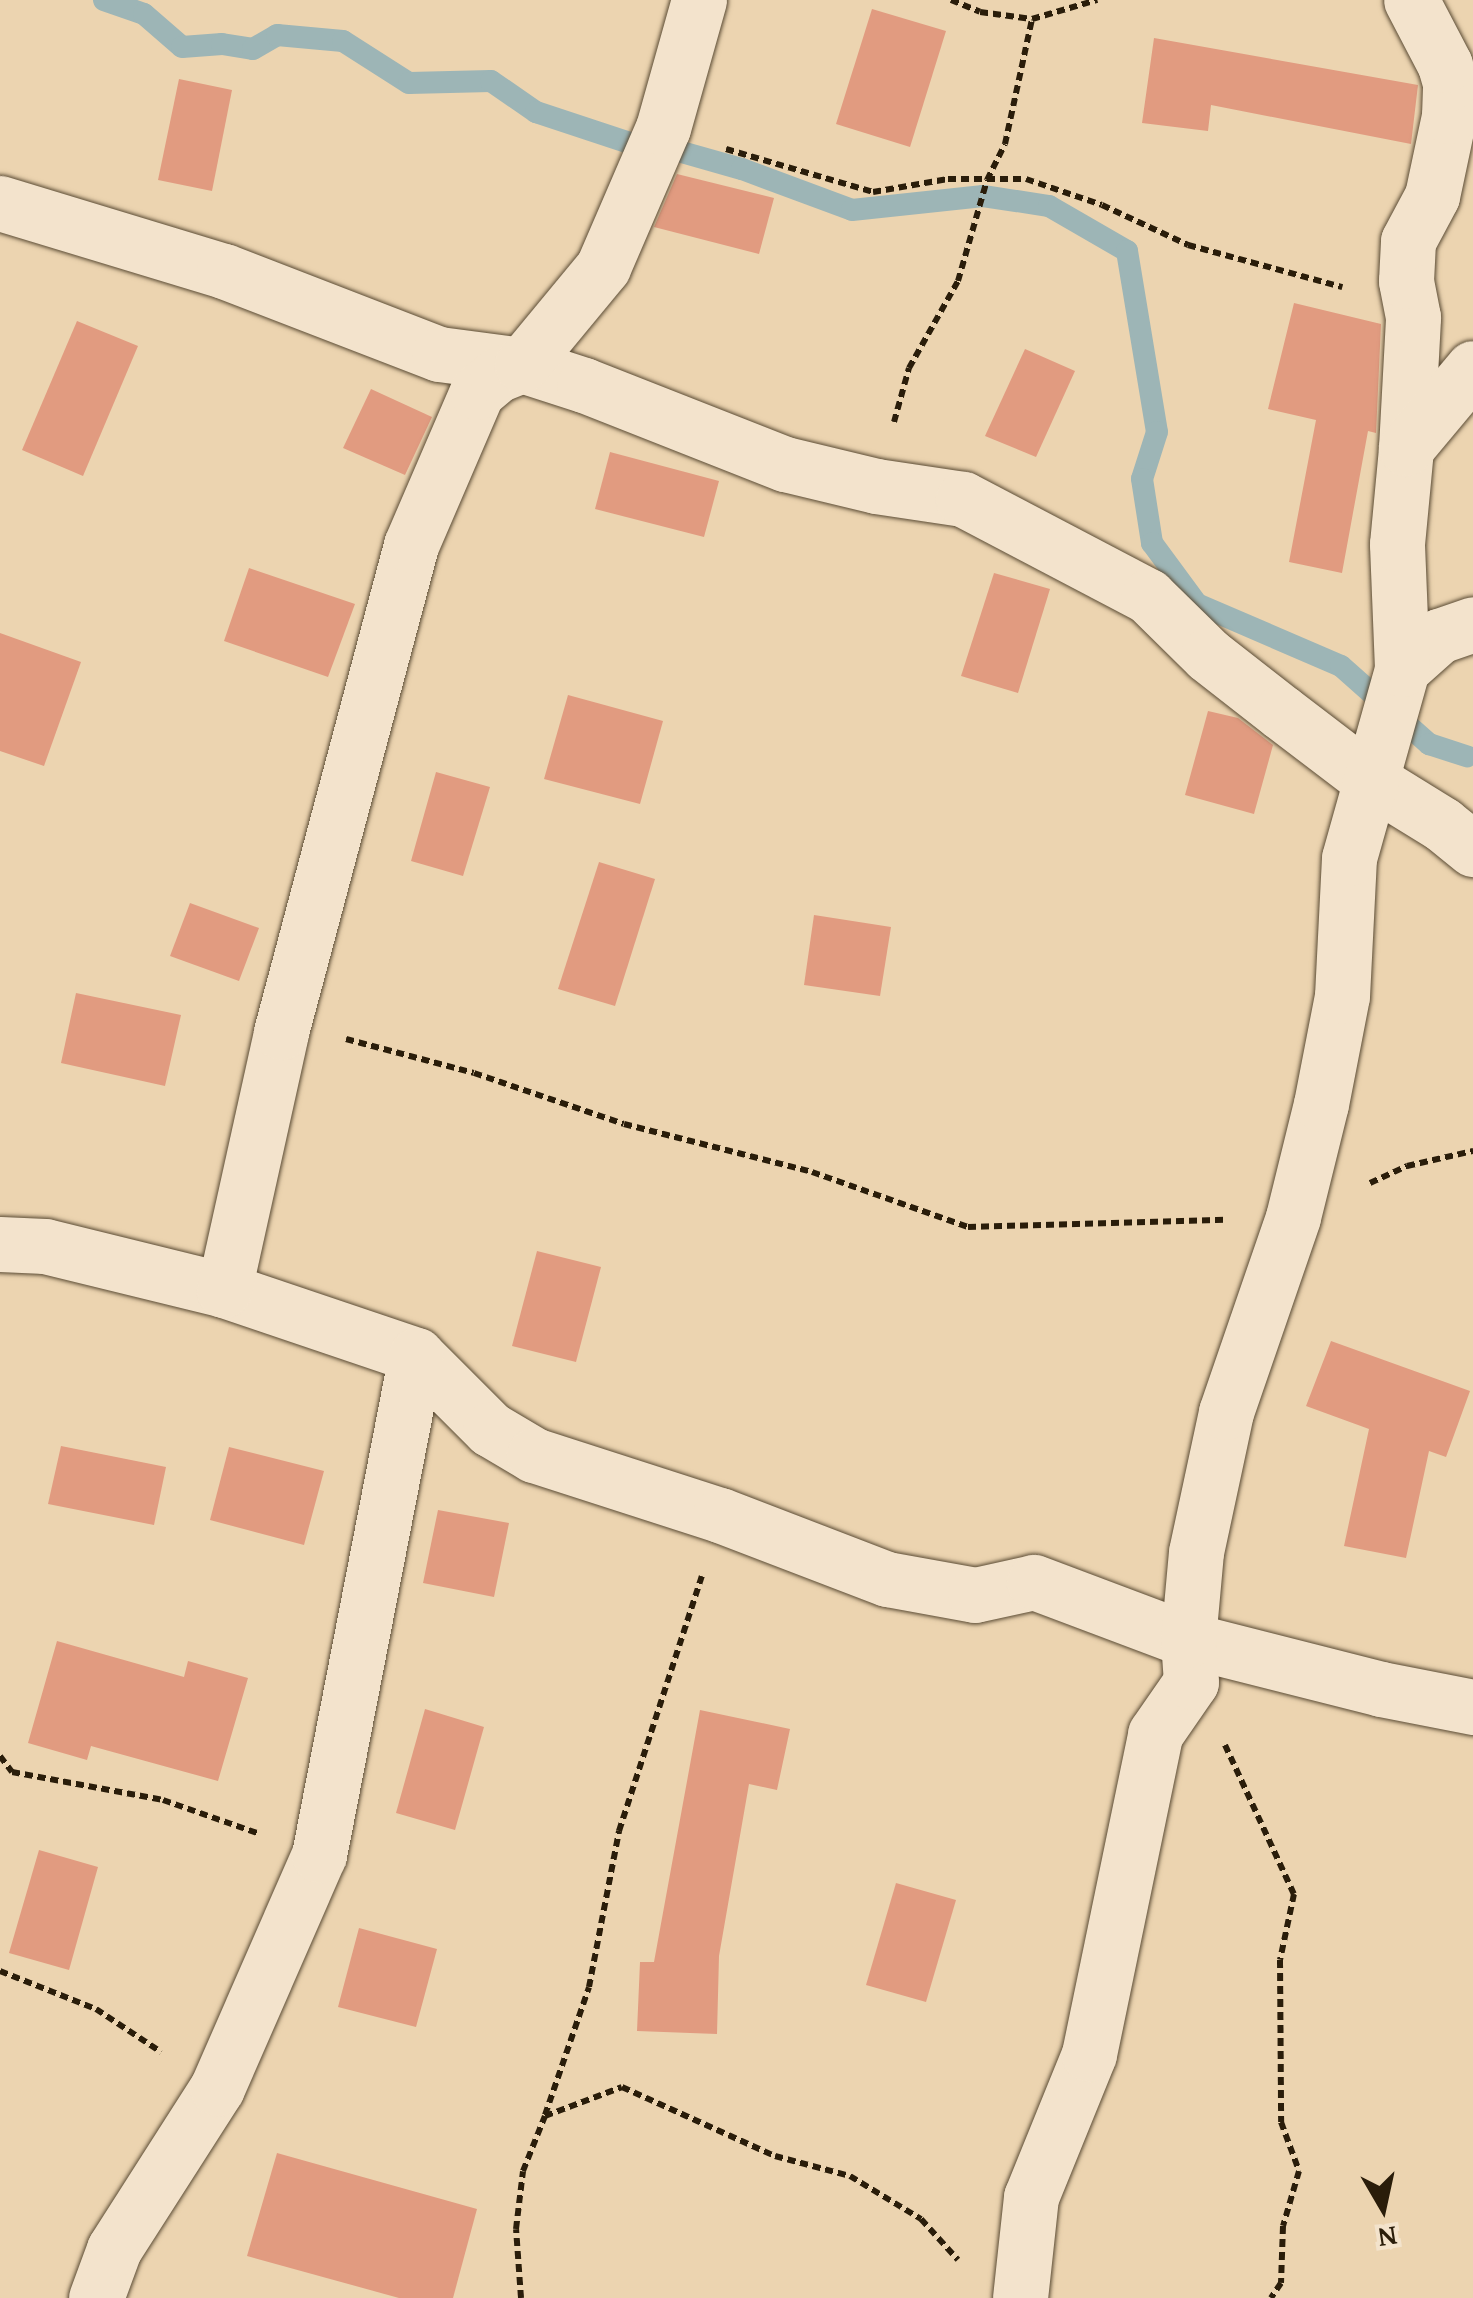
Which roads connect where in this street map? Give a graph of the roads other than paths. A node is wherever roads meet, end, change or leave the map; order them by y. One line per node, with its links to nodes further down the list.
1 (699, 0): 4 (street)
2 (1411, 0): 6 (street)
3 (0, 202): 4 (street)
4 (522, 365): 9 (street); 12 (street)
5 (1473, 368): 6 (street)
6 (1406, 448): 8 (street)
7 (1473, 624): 8 (street)
8 (1402, 669): 9 (street)
9 (1369, 780): 10 (street); 14 (street)
10 (1473, 849)
11 (0, 1244): 12 (street)
12 (224, 1290): 13 (street)
13 (416, 1355): 14 (street); 16 (street)
14 (1189, 1661): 15 (street); 17 (street)
15 (1473, 1707)
16 (96, 2298)
17 (1020, 2298)

